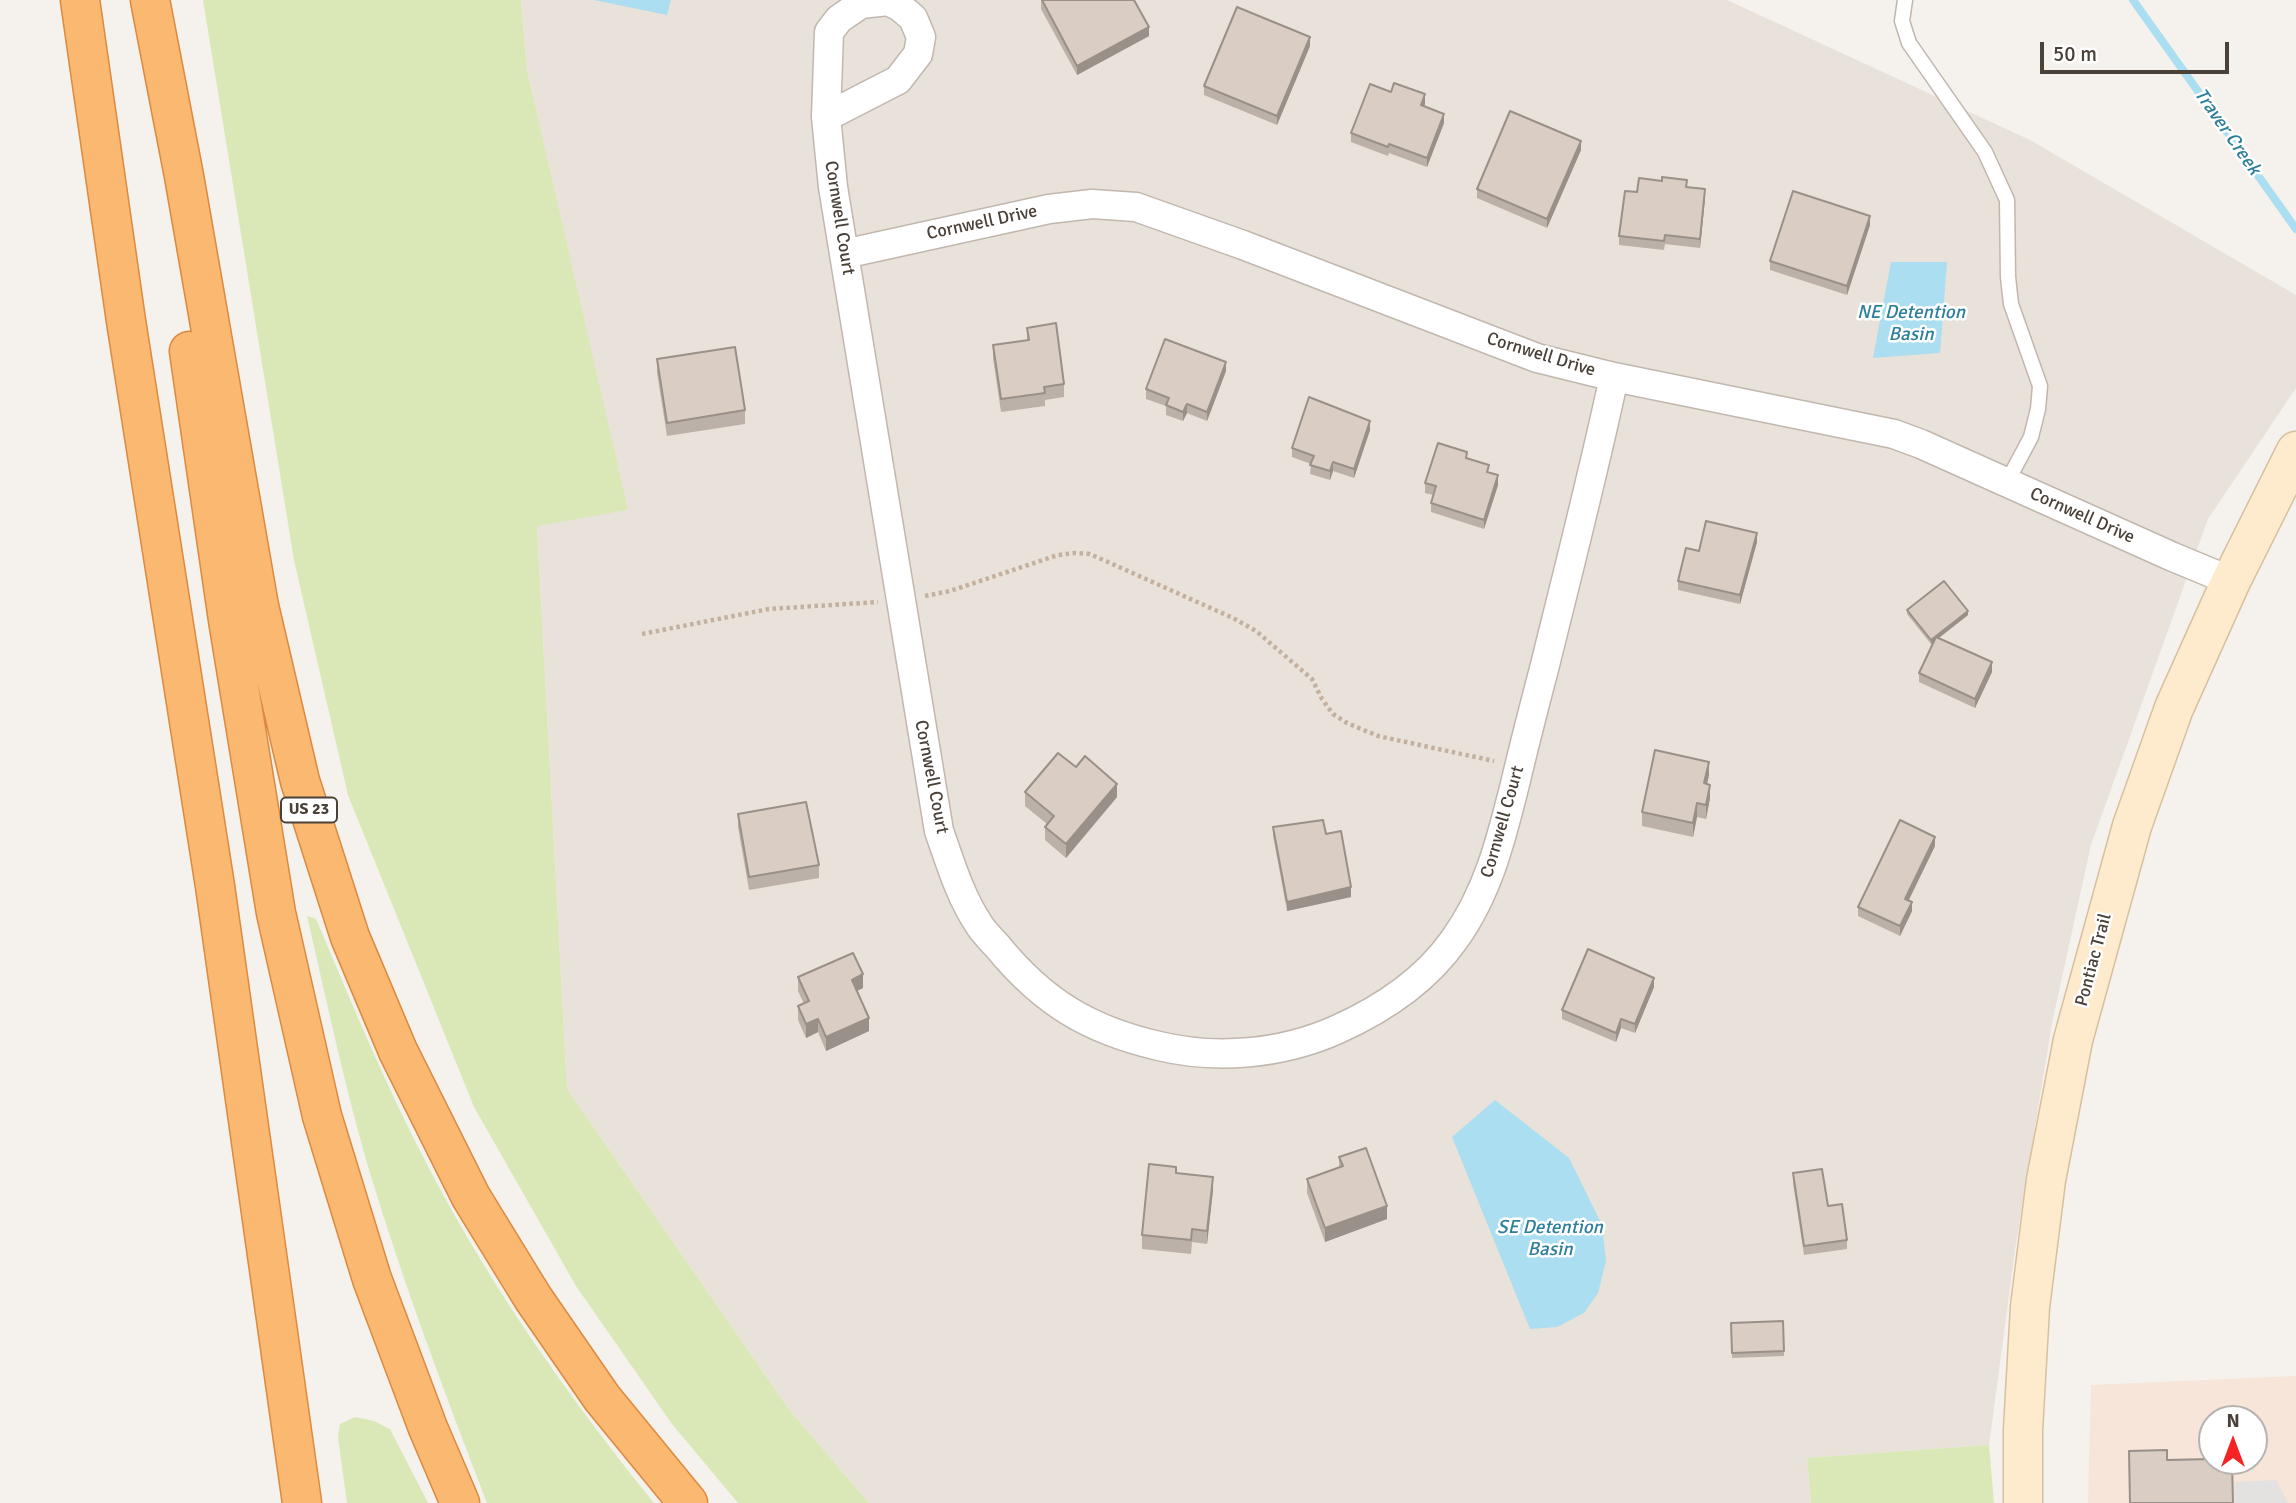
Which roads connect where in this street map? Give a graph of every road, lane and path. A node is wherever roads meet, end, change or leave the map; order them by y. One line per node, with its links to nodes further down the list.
1 (80, 0): 13 (highway)
2 (1905, 0): 8 (lane)
3 (152, 15): 14 (highway); 15 (highway, US 23)
4 (826, 117): 5 (street, Cornwell Court)
5 (844, 254): 6 (street, Cornwell Drive); 10 (street, Cornwell Court)
6 (1614, 377): 8 (street, Cornwell Drive); 12 (street, Cornwell Court)
7 (2296, 451): 9 (main road, Pontiac Trail)
8 (2007, 482): 9 (street, Cornwell Drive)
9 (2231, 580): 16 (main road, Pontiac Trail)
10 (900, 601): 11 (path); 12 (path); 12 (street, Cornwell Court)
11 (642, 634)
12 (1519, 766)
13 (302, 1503)
14 (460, 1503)
15 (688, 1503)
16 (2023, 1503)

